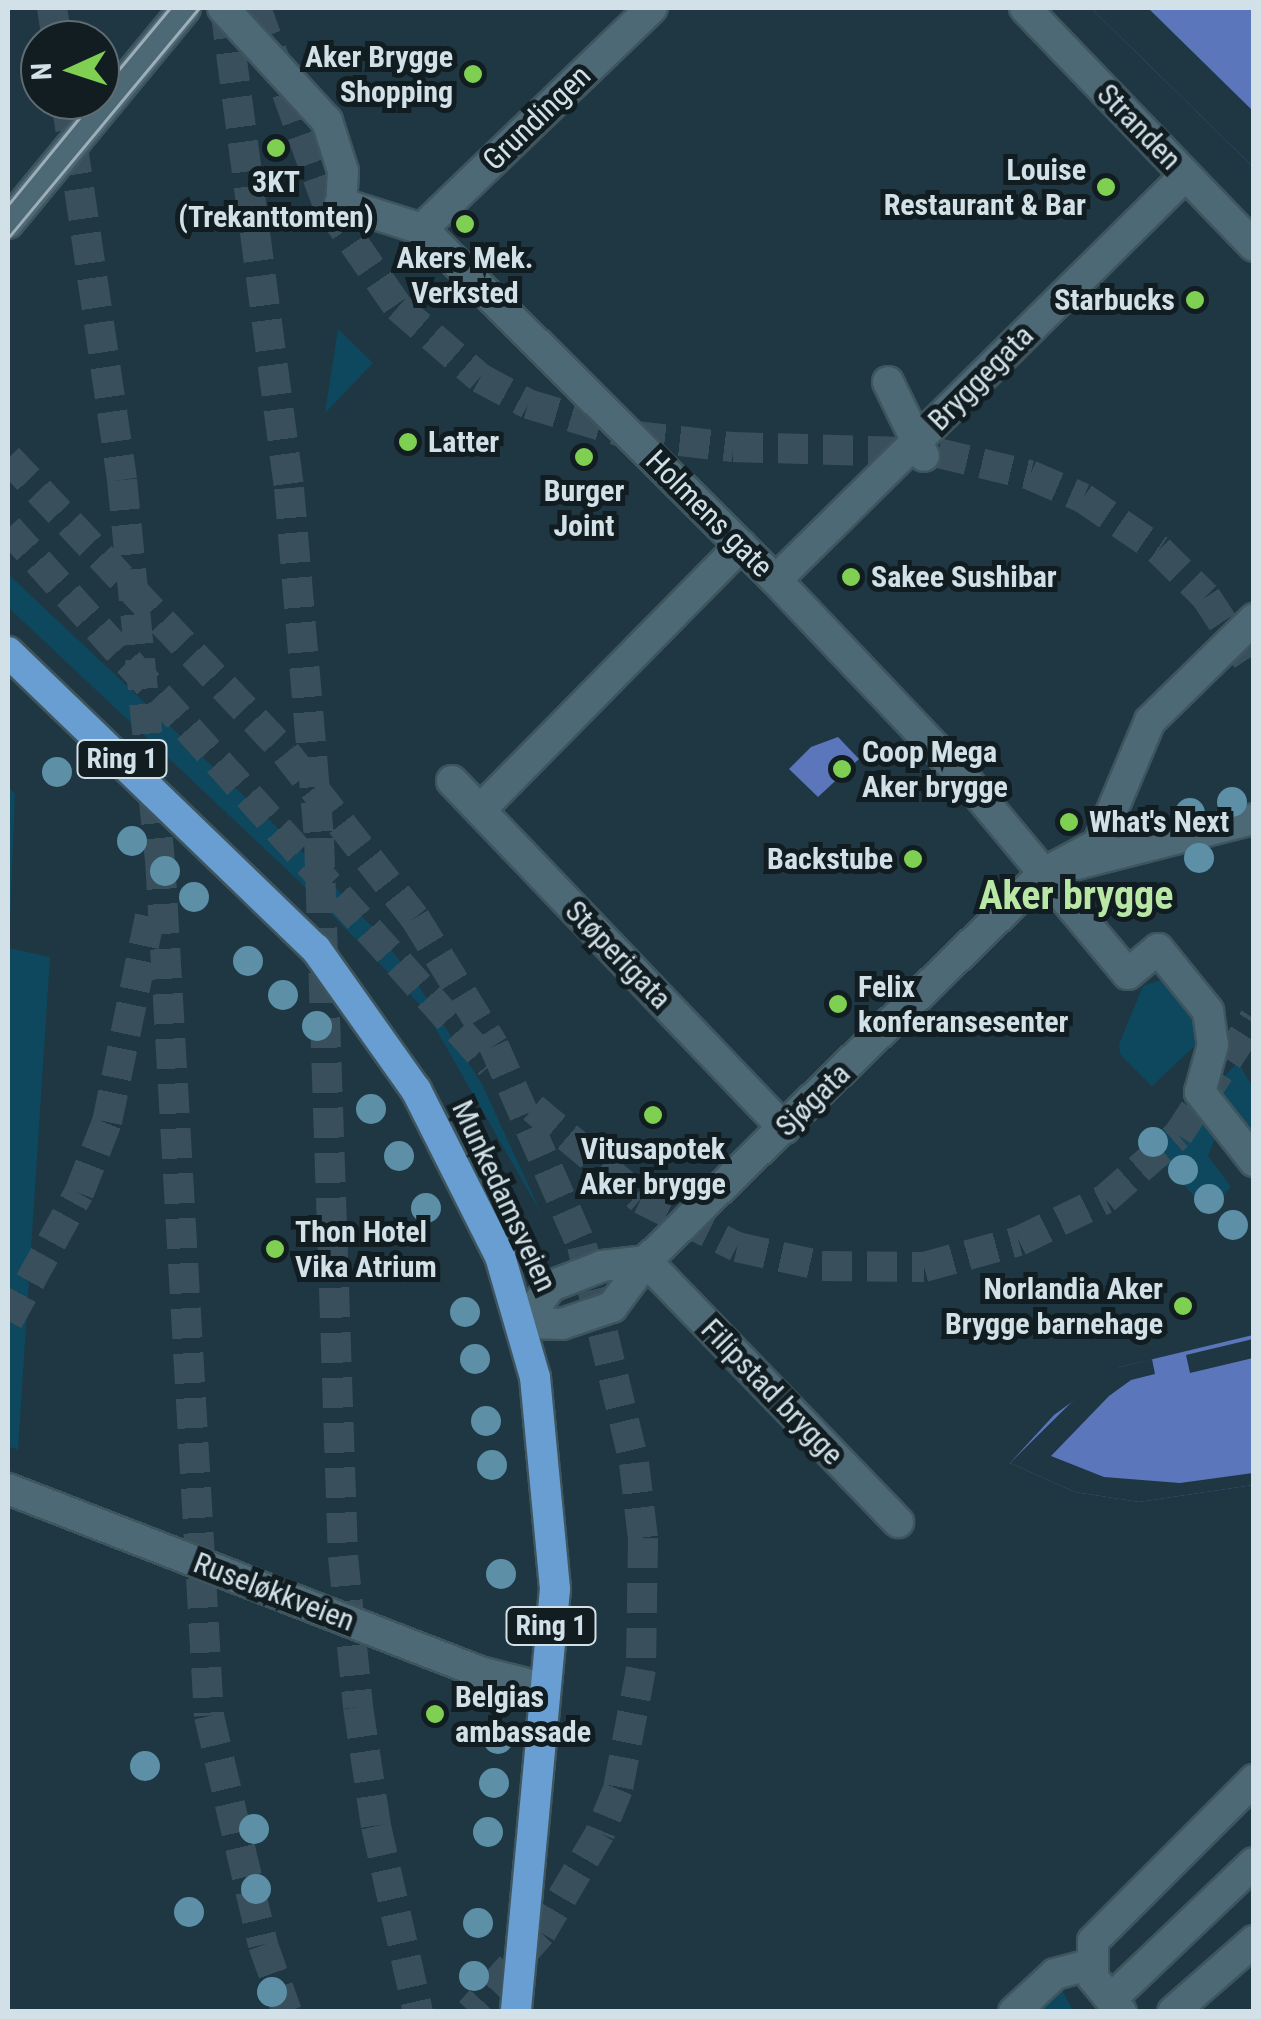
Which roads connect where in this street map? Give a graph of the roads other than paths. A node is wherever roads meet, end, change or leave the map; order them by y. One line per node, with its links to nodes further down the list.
1 (185, 8): 6 (street)
2 (224, 8): 7 (street, Holmens gate)
3 (652, 8): 7 (street, Grundingen)
4 (1025, 8): 5 (street, Stranden)
5 (1185, 176): 8 (street, Stranden); 10 (street, Bryggegata)
6 (8, 222)
7 (422, 229): 11 (street, Holmens gate)
8 (1254, 246)
9 (888, 382): 10 (street)
10 (920, 449): 12 (street, Bryggegata)
11 (742, 546): 12 (street, Holmens gate); 16 (street)
12 (776, 580): 18 (street, Holmens gate)
13 (1254, 619): 18 (street)
14 (8, 652): 22 (highway, Munkedamsveien / Ring 1)
15 (452, 781): 16 (street, Støperigata)
16 (480, 810): 19 (street, Støperigata)
17 (1254, 819): 18 (street)
18 (1044, 873): 19 (street, Sjøgata); 20 (street, Holmens gate)
19 (784, 1129): 21 (street, Sjøgata)
20 (1254, 1161)
21 (646, 1261): 22 (street); 22 (street, Sjøgata); 24 (street, Filipstad brygge)
22 (523, 1323): 25 (highway, Munkedamsveien / Ring 1)
23 (8, 1489): 25 (street, Ruseløkkveien)
24 (898, 1522)
25 (543, 1688): 28 (highway, Munkedamsveien / Ring 1)
26 (1254, 1780): 30 (street)
27 (1254, 1863): 31 (street)
28 (526, 1930): 32 (highway, Munkedamsveien / Ring 1); 33 (highway, Munkedamsveien / Ring 1)
29 (1254, 1941): 35 (street)
30 (1088, 1965): 31 (street); 34 (street)
31 (1116, 2006)
32 (516, 2012)
33 (530, 2012)
34 (1014, 2012)
35 (1173, 2012)

